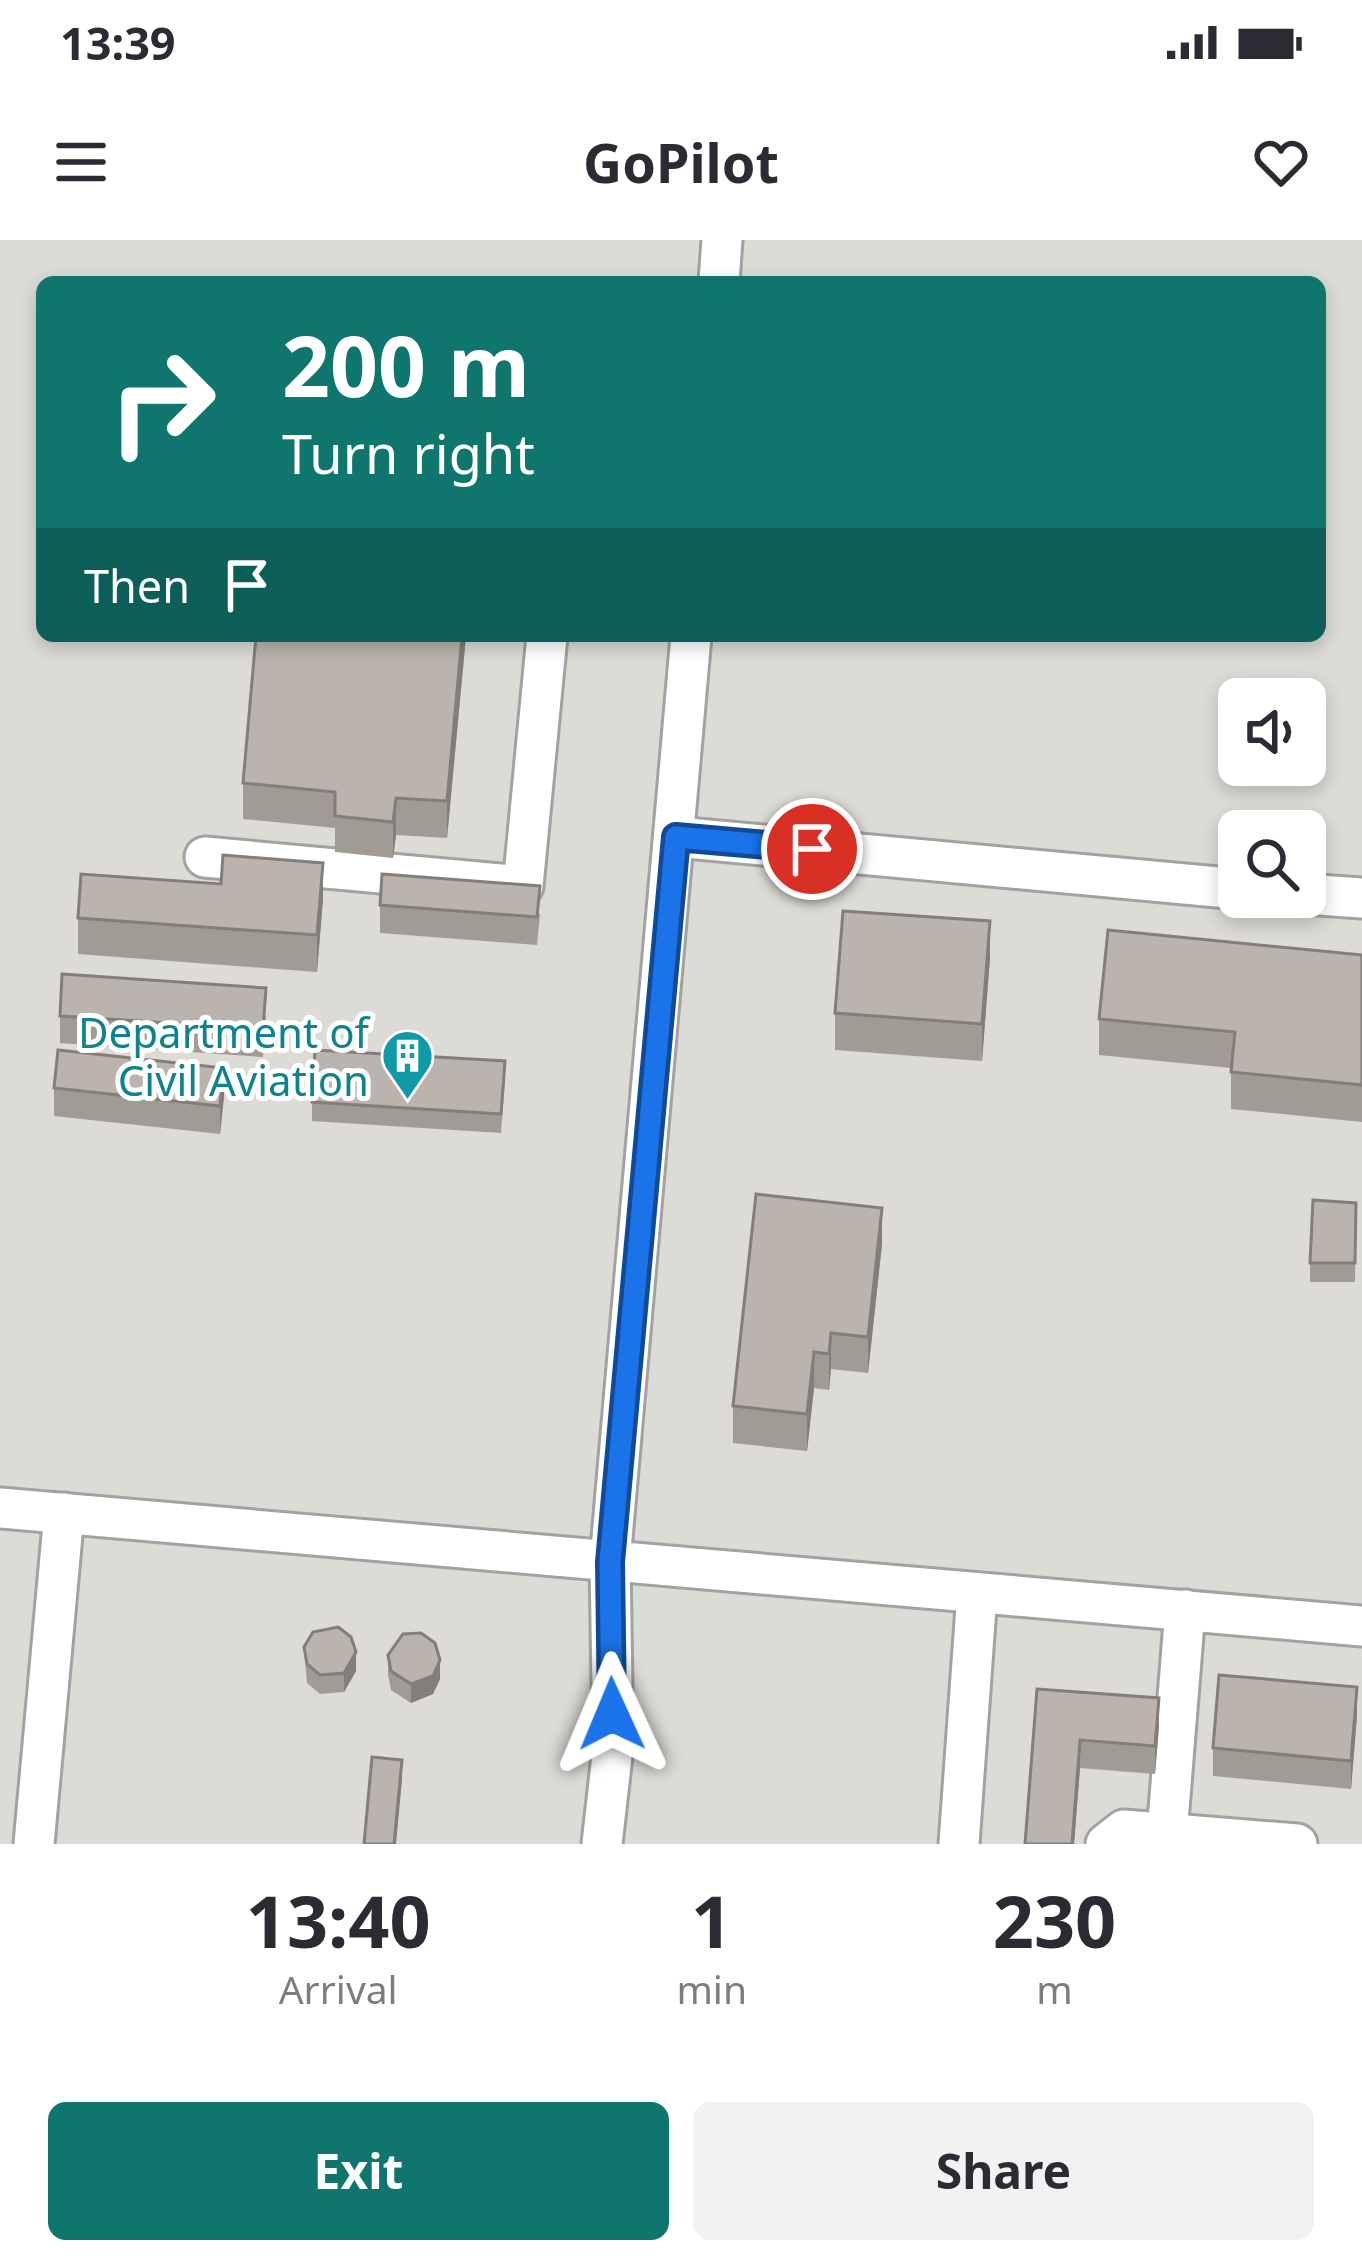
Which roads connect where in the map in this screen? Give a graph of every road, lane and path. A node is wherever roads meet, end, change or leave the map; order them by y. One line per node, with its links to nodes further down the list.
1 (722, 240): 2 (lane)
2 (719, 276)
3 (546, 642): 6 (lane)
4 (692, 642): 5 (lane)
5 (676, 837): 7 (lane); 12 (lane)
6 (205, 857)
7 (1218, 887)
8 (1326, 895): 9 (lane)
9 (1362, 898)
10 (0, 1508): 11 (lane)
11 (64, 1514): 12 (lane); 17 (lane)
12 (610, 1562): 13 (lane); 18 (lane)
13 (977, 1593): 14 (lane); 19 (lane)
14 (1185, 1610): 15 (lane); 16 (lane)
15 (1362, 1626)
16 (1167, 1834): 20 (lane); 21 (lane)
17 (34, 1844)
18 (602, 1844)
19 (959, 1844)
20 (1106, 1844)
21 (1297, 1844)

